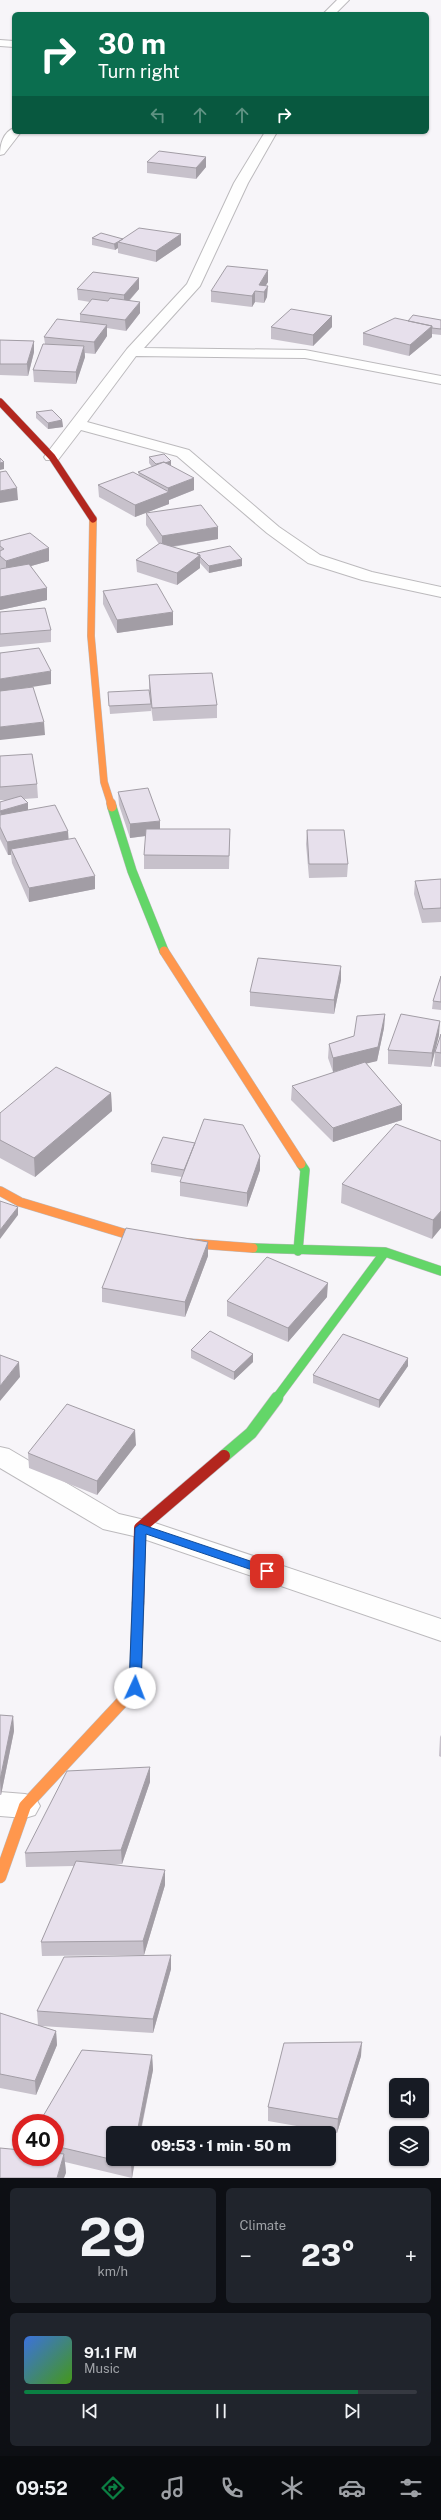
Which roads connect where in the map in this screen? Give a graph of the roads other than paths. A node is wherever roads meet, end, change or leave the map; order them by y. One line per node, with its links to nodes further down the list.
1 (343, 0): 2 (street)
2 (331, 12)
3 (0, 43): 4 (street)
4 (12, 44)
5 (13, 134): 7 (street)
6 (270, 134): 8 (street)
7 (0, 151)
8 (132, 352): 9 (street); 11 (street)
9 (441, 380)
10 (0, 402): 12 (street)
11 (77, 424): 12 (street); 13 (street)
12 (52, 457): 15 (street)
13 (441, 592)
14 (0, 1191): 15 (street)
15 (298, 1251): 16 (street)
16 (385, 1252): 17 (street); 19 (street)
17 (441, 1271)
18 (0, 1456): 19 (street)
19 (140, 1528): 20 (street); 21 (street)
20 (441, 1630)
21 (12, 1805): 22 (street)
22 (0, 1877)

